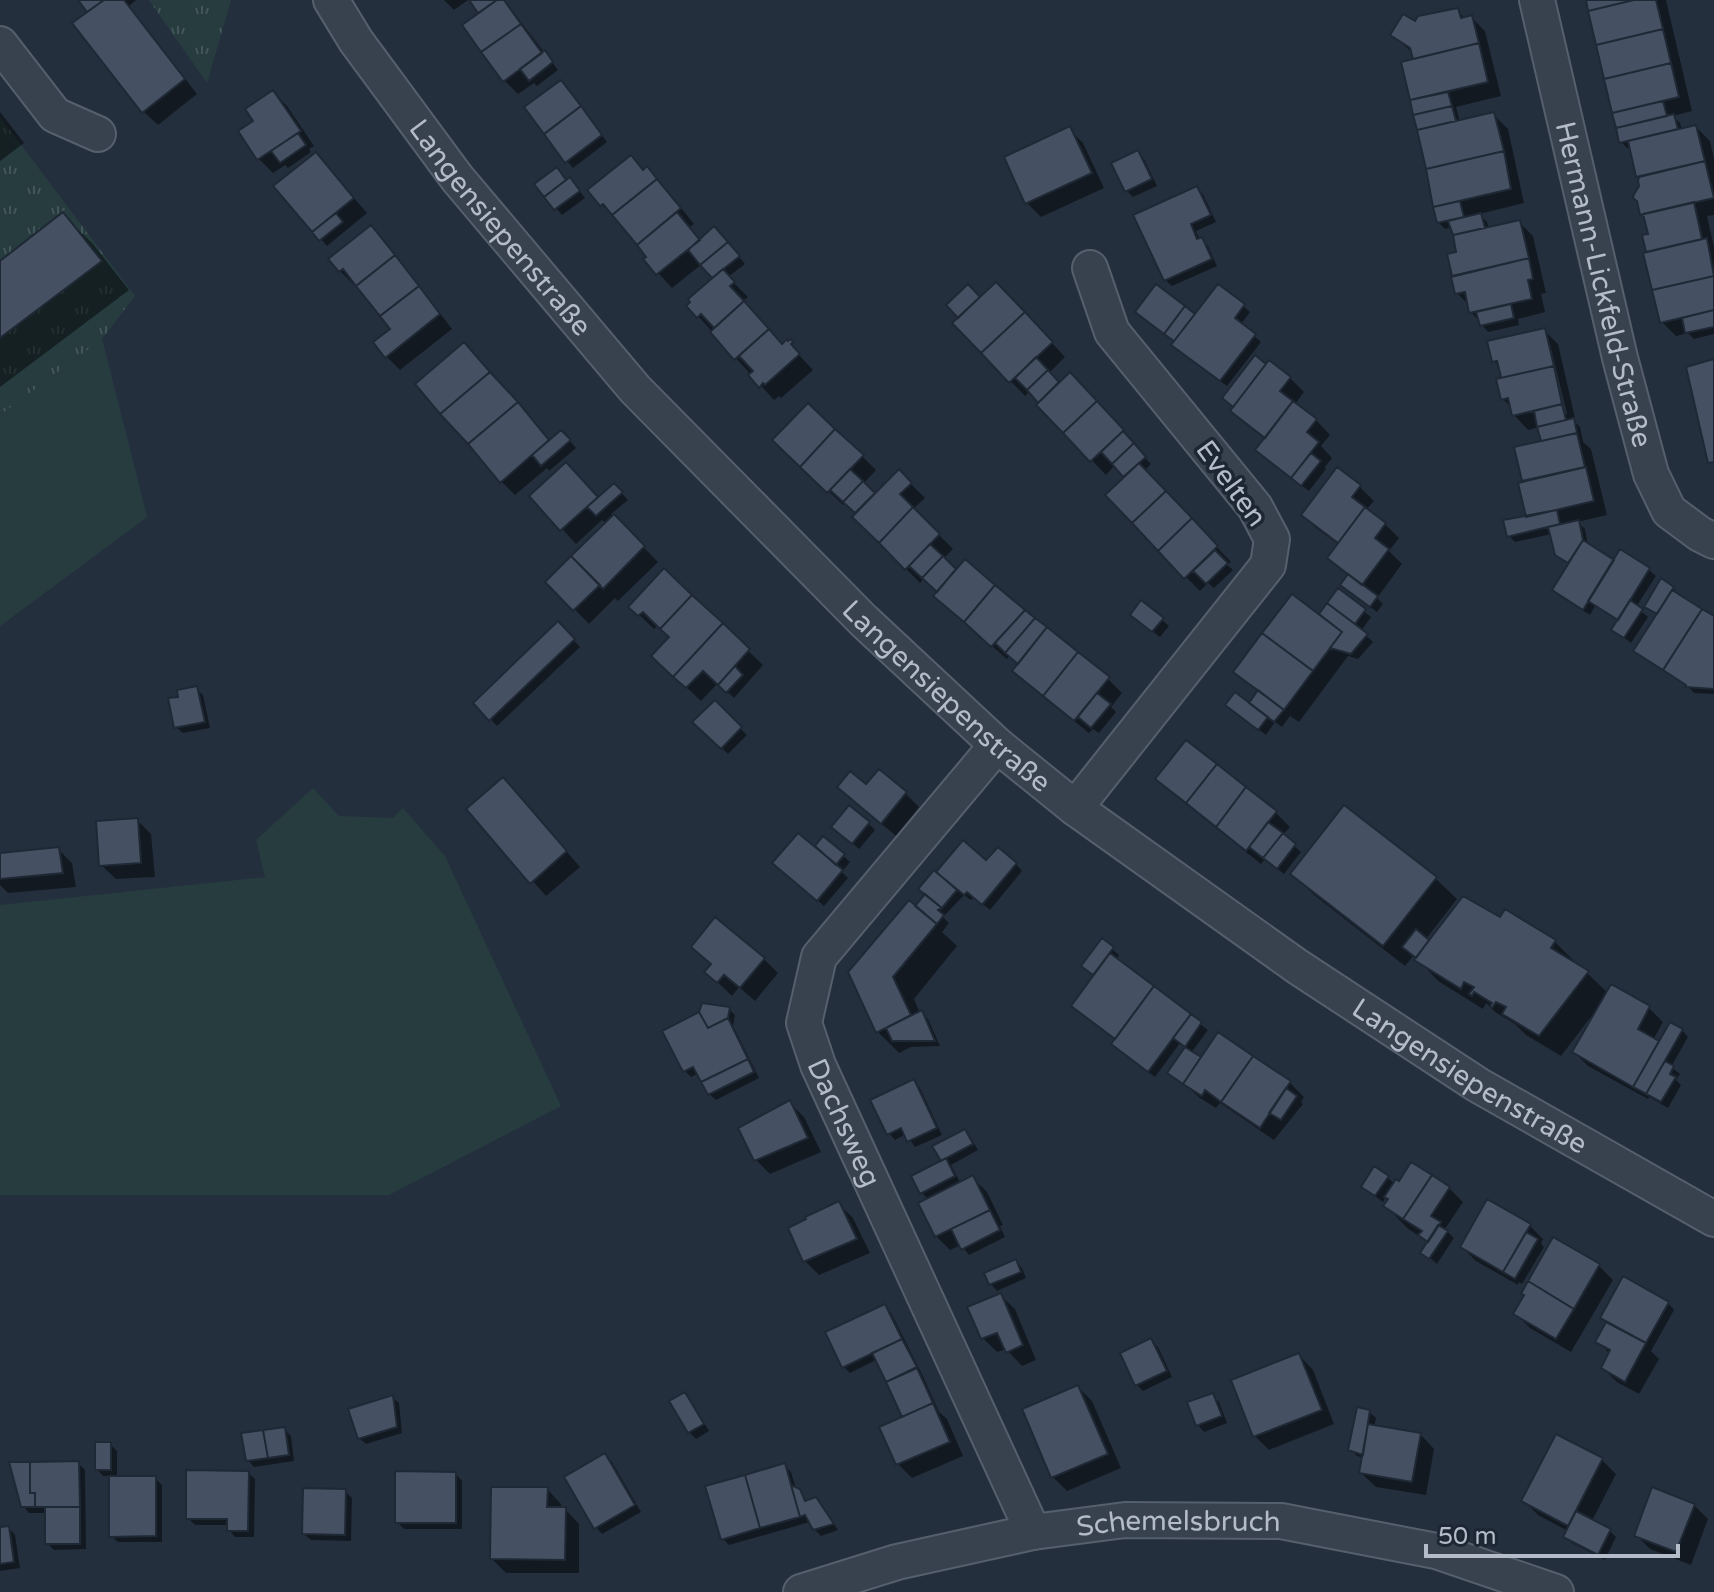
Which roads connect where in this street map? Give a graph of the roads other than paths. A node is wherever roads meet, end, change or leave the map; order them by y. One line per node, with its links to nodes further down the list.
1 (331, 0): 7 (street, Langensiepenstraße)
2 (1537, 0): 6 (street, Hermann-Lickfeld-Straße)
3 (0, 44): 4 (street)
4 (98, 134)
5 (1090, 268): 8 (street, Evelten)
6 (1714, 541)
7 (997, 745): 8 (street, Langensiepenstraße); 10 (street, Dachsweg)
8 (1075, 808): 9 (street, Langensiepenstraße)
9 (1714, 1219)
10 (1033, 1532): 11 (street, Schemelsbruch); 12 (street, Schemelsbruch)
11 (801, 1592)
12 (1556, 1592)

